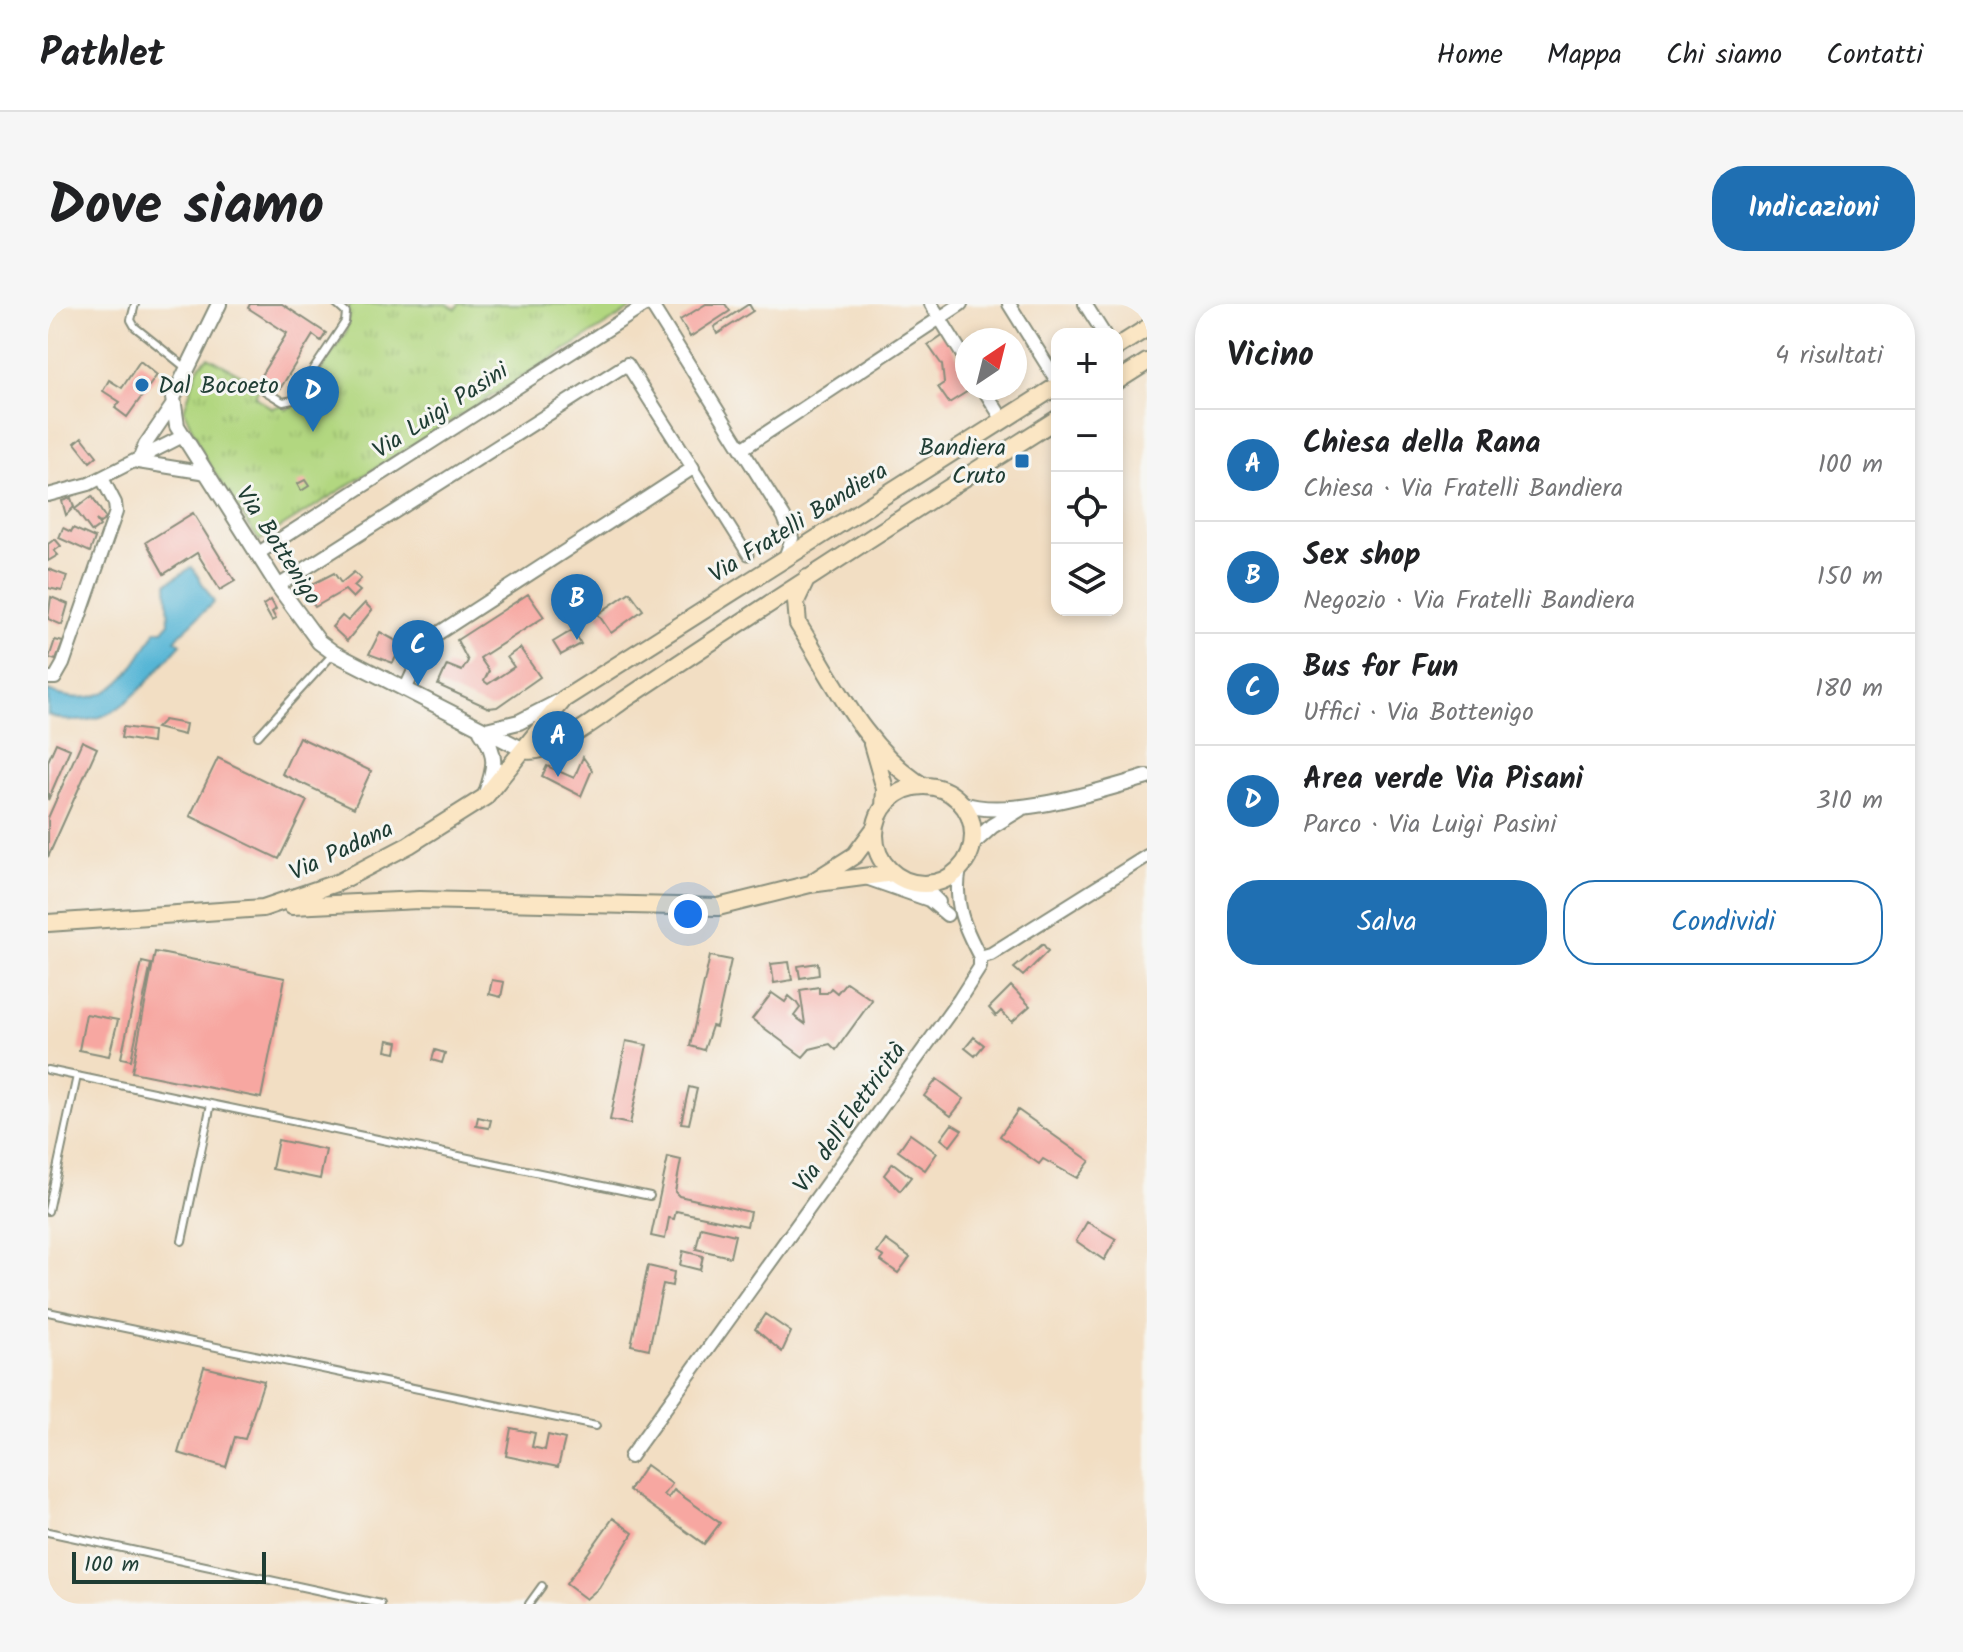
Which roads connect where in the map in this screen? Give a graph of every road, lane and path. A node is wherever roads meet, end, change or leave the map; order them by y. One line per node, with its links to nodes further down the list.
1 (135, 304): 15 (lane)
2 (219, 304): 15 (street)
3 (336, 304): 19 (lane)
4 (649, 304): 25 (street); 31 (street, Via Luigi Pasini)
5 (931, 304): 9 (street)
6 (961, 304): 9 (street)
7 (1009, 304): 16 (street)
8 (1085, 304): 10 (street)
9 (939, 317): 12 (street); 25 (street)
10 (1100, 328)
11 (1147, 328): 13 (main road)
12 (955, 343)
13 (1123, 343)
14 (1147, 362): 17 (main road)
15 (186, 368): 21 (street)
16 (1051, 373)
17 (1123, 377)
18 (1051, 387): 22 (main road, Via Fratelli Bandiera)
19 (265, 391)
20 (990, 400): 22 (street)
21 (171, 407): 24 (street, Via Bottenigo); 26 (street)
22 (1003, 420): 33 (main road, Via Fratelli Bandiera)
23 (1051, 423): 34 (main road)
24 (183, 436): 26 (street); 28 (street, Via Bottenigo)
25 (742, 449): 33 (street)
26 (134, 463): 28 (street); 29 (street)
27 (693, 468): 32 (street); 35 (street); 40 (street)
28 (207, 473): 31 (street, Via Bottenigo)
29 (106, 476): 30 (street); 39 (street)
30 (48, 495)
31 (257, 554): 35 (street, Via Bottenigo)
32 (748, 555)
33 (785, 558): 41 (main road, Via Fratelli Bandiera)
34 (807, 577): 36 (main road); 37 (main road)
35 (278, 586): 38 (street, Via Bottenigo)
36 (768, 603): 37 (main road); 42 (main road)
37 (798, 624): 45 (main road)
38 (334, 653): 40 (street, Via Bottenigo); 44 (lane)
39 (48, 678)
40 (405, 690): 43 (street, Via Bottenigo)
41 (564, 699): 42 (main road); 43 (street, Via Fratelli Bandiera); 46 (main road, Via Fratelli Bandiera)
42 (582, 728): 46 (main road)
43 (481, 731): 46 (street); 49 (street)
44 (258, 736)
45 (872, 742): 48 (main road); 51 (main road)
46 (524, 750): 49 (main road, Via Padana)
47 (1147, 777): 52 (street)
48 (923, 786): 50 (main road); 51 (main road)
49 (485, 797): 61 (main road, Via Padana)
50 (961, 803): 52 (street); 54 (main road)
51 (884, 807): 53 (main road)
52 (1024, 807): 54 (street)
53 (875, 828): 57 (main road); 60 (main road)
54 (972, 844): 56 (main road)
55 (1147, 856): 65 (street)
56 (960, 869): 59 (main road); 64 (street)
57 (893, 873): 58 (main road); 59 (main road)
58 (859, 877): 60 (main road); 62 (street)
59 (920, 883): 62 (street)
60 (810, 884): 61 (main road)
61 (263, 908): 63 (main road, Via Padana)
62 (947, 915): 64 (street)
63 (48, 923)
64 (963, 927): 65 (street)
65 (980, 957): 74 (street, Via dell'Elettricità)
66 (48, 1070): 67 (lane)
67 (77, 1076): 68 (lane); 70 (lane)
68 (211, 1104): 69 (lane); 71 (lane)
69 (650, 1196)
70 (48, 1211)
71 (182, 1241)
72 (48, 1312): 73 (lane)
73 (596, 1426)
74 (630, 1457)
75 (48, 1532): 77 (lane)
76 (542, 1586): 78 (lane)
77 (381, 1604)
78 (529, 1604)

